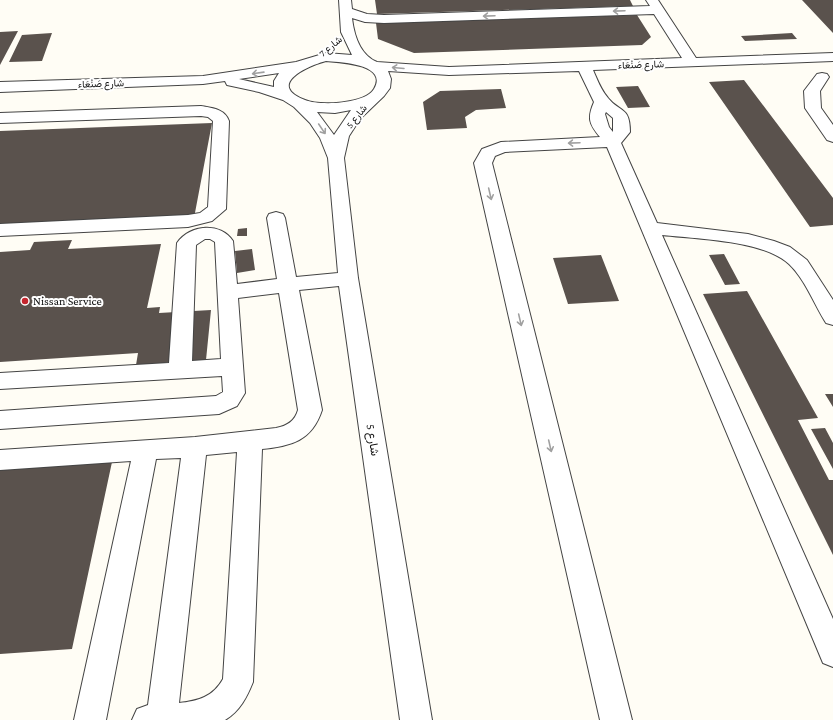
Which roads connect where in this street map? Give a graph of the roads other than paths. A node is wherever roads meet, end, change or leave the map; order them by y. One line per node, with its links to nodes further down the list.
1 (655, 5): 2 (street, one-way to 2); 8 (street)
2 (345, 6): 3 (street, شارع 7)
3 (338, 40): 7 (street, شارع 7); 9 (street, شارع 7)
4 (833, 57): 5 (street, شارع صَنْعَاء)
5 (804, 58): 6 (street, شارع صَنْعَاء); 14 (street)
6 (778, 59): 8 (street, شارع صَنْعَاء); 10 (street)
7 (313, 60): 9 (street, شارع صَنْعَاء); 11 (street, شارع صَنْعَاء)
8 (692, 62): 10 (street, شارع صَنْعَاء)
9 (369, 63): 13 (street, شارع صَنْعَاء, one-way to 9); 17 (street, شارع 7)
10 (607, 65): 12 (street, شارع صَنْعَاء)
11 (296, 66): 15 (street, شارع صَنْعَاء, one-way to 15); 18 (street)
12 (584, 66): 13 (street, شارع صَنْعَاء); 21 (street)
13 (449, 71): 17 (street, شارع صَنْعَاء)
14 (827, 79): 20 (street)
15 (203, 80): 16 (street, شارع صَنْعَاء); 18 (street, شارع صَنْعَاء)
16 (0, 87)
17 (388, 89): 18 (street, شارع صَنْعَاء); 22 (street, شارع 5)
18 (294, 100): 22 (street, شارع 5, one-way to 22)
19 (0, 118): 25 (street)
20 (833, 137)
21 (613, 142): 24 (street); 42 (street, one-way to 42)
22 (336, 158): 26 (street, شارع 5)
23 (276, 218): 27 (street)
24 (651, 228): 29 (street); 38 (street)
25 (0, 230)
26 (348, 278): 27 (street); 41 (street, شارع 5)
27 (288, 285): 28 (street); 34 (street)
28 (227, 292): 30 (street); 31 (street)
29 (833, 318)
30 (232, 368): 31 (street); 33 (street)
31 (180, 371): 32 (street)
32 (0, 381)
33 (0, 420)
34 (250, 441): 35 (street); 40 (street)
35 (195, 447): 36 (street); 40 (street)
36 (145, 451): 37 (street); 39 (street)
37 (0, 460)
38 (833, 653)
39 (90, 720)
40 (157, 720)
41 (416, 720)
42 (616, 720)

